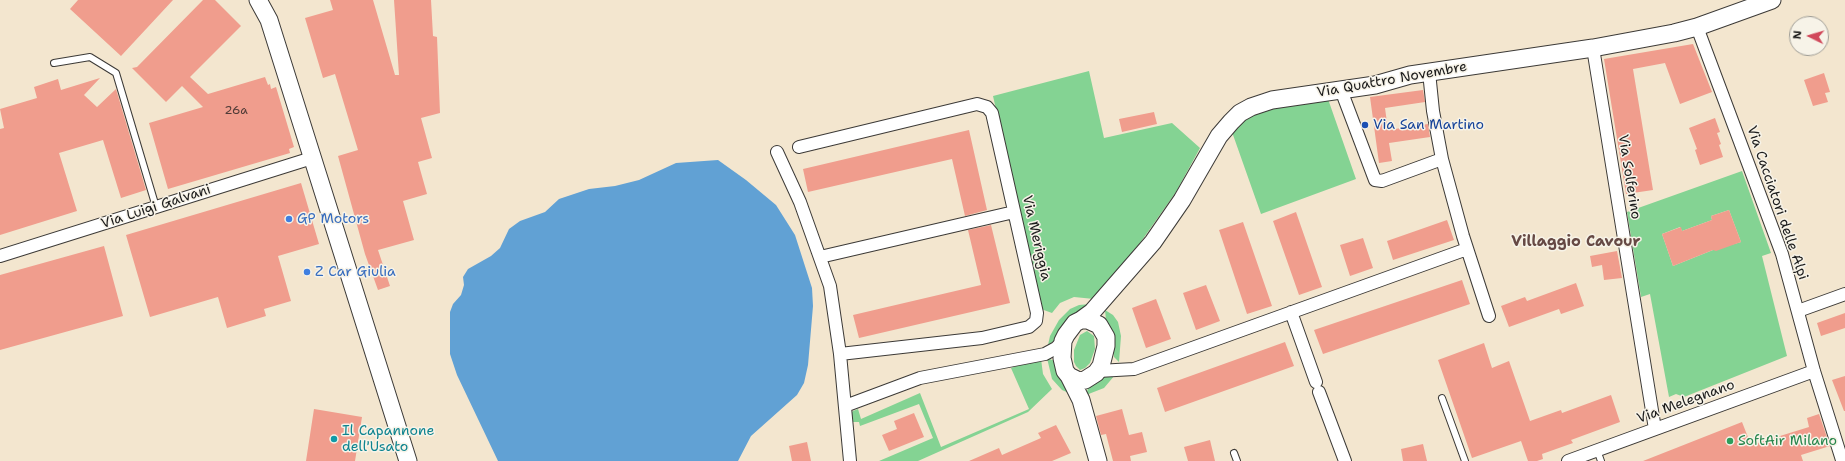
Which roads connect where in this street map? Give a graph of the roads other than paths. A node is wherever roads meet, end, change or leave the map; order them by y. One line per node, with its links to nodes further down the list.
1 (258, 0): 10 (street)
2 (1772, 0): 3 (street, Via Quattro Novembre)
3 (1697, 27): 4 (street, Via Quattro Novembre); 19 (street, Via Cacciatori delle Alpi)
4 (1593, 48): 6 (street, Via Quattro Novembre); 33 (street, Via Solferino)
5 (54, 63): 12 (lane)
6 (1429, 72): 7 (street, Via Quattro Novembre); 11 (street)
7 (1341, 90): 11 (street); 18 (street, Via Quattro Novembre)
8 (799, 147): 13 (street, Via Meriggia)
9 (777, 152): 16 (street)
10 (312, 158): 12 (street, Via Luigi Galvani); 37 (street)
11 (1442, 158): 14 (street)
12 (156, 207): 15 (street, Via Luigi Galvani)
13 (1014, 212): 16 (street); 25 (street, Via Meriggia)
14 (1467, 249): 20 (street); 21 (street)
15 (0, 256)
16 (820, 257): 25 (street)
17 (1845, 294): 19 (street)
18 (1103, 300): 22 (street, Via Quattro Novembre); 23 (street)
19 (1798, 311): 29 (street, Via Cacciatori delle Alpi)
20 (1291, 312): 27 (street); 41 (street)
21 (1489, 316)
22 (1081, 320): 23 (street); 24 (street)
23 (1099, 325): 27 (street)
24 (1064, 341): 26 (street); 28 (street)
25 (840, 354): 32 (street)
26 (1045, 354): 28 (street); 32 (street)
27 (1096, 369): 28 (street); 31 (street)
28 (1066, 370): 31 (street)
29 (1814, 371): 33 (street, Via Melegnano); 36 (street, Via Cacciatori delle Alpi)
30 (1442, 398): 42 (lane)
31 (1081, 400): 39 (street)
32 (845, 406): 38 (street)
33 (1655, 429): 35 (street, Via Melegnano)
34 (1234, 453): 40 (lane)
35 (1599, 456): 43 (street, Via Melegnano)
36 (1842, 460)
37 (408, 461)
38 (850, 461)
39 (1098, 461)
40 (1237, 461)
41 (1345, 461)
42 (1465, 461)
43 (1568, 461)

